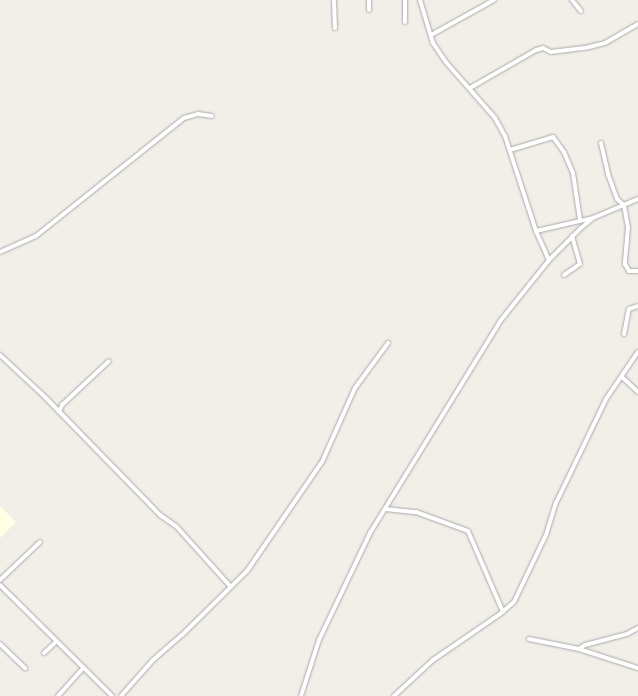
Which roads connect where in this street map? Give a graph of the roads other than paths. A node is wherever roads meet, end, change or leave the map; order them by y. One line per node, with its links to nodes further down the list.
1 (334, 0): 11 (street)
2 (369, 0): 7 (street)
3 (405, 0): 9 (street)
4 (420, 0): 12 (street)
5 (494, 0): 12 (street)
6 (572, 0): 8 (street)
7 (369, 10)
8 (581, 11)
9 (405, 22)
10 (638, 24): 13 (street)
11 (336, 28)
12 (431, 35): 13 (street)
13 (470, 88): 16 (street)
14 (212, 116): 23 (street)
15 (602, 142): 18 (street)
16 (510, 150): 20 (street); 21 (street)
17 (638, 200): 18 (street)
18 (624, 206): 19 (street); 25 (street)
19 (593, 218): 20 (street); 22 (street)
20 (580, 220): 21 (street)
21 (536, 231): 24 (street)
22 (572, 236): 24 (street); 26 (street)
23 (0, 252)
24 (549, 260): 36 (street)
25 (638, 271)
26 (564, 275)
27 (638, 306): 28 (street)
28 (624, 334)
29 (388, 343): 40 (street)
30 (638, 352): 33 (street)
31 (0, 354): 35 (street)
32 (109, 361): 35 (street)
33 (622, 376): 34 (street); 41 (street)
34 (638, 392)
35 (58, 412): 40 (street)
36 (385, 509): 41 (street); 54 (street)
37 (40, 542): 38 (street)
38 (0, 580)
39 (0, 585): 44 (street)
40 (231, 587): 53 (street)
41 (503, 612): 55 (street)
42 (638, 628): 46 (street)
43 (529, 638): 46 (street)
44 (56, 642): 47 (street); 49 (street)
45 (0, 644): 48 (street)
46 (579, 649): 50 (street)
47 (44, 654)
48 (25, 668)
49 (83, 668): 51 (street); 52 (street)
50 (638, 668)
51 (58, 696)
52 (112, 696)
53 (121, 696)
54 (301, 696)
55 (394, 696)

